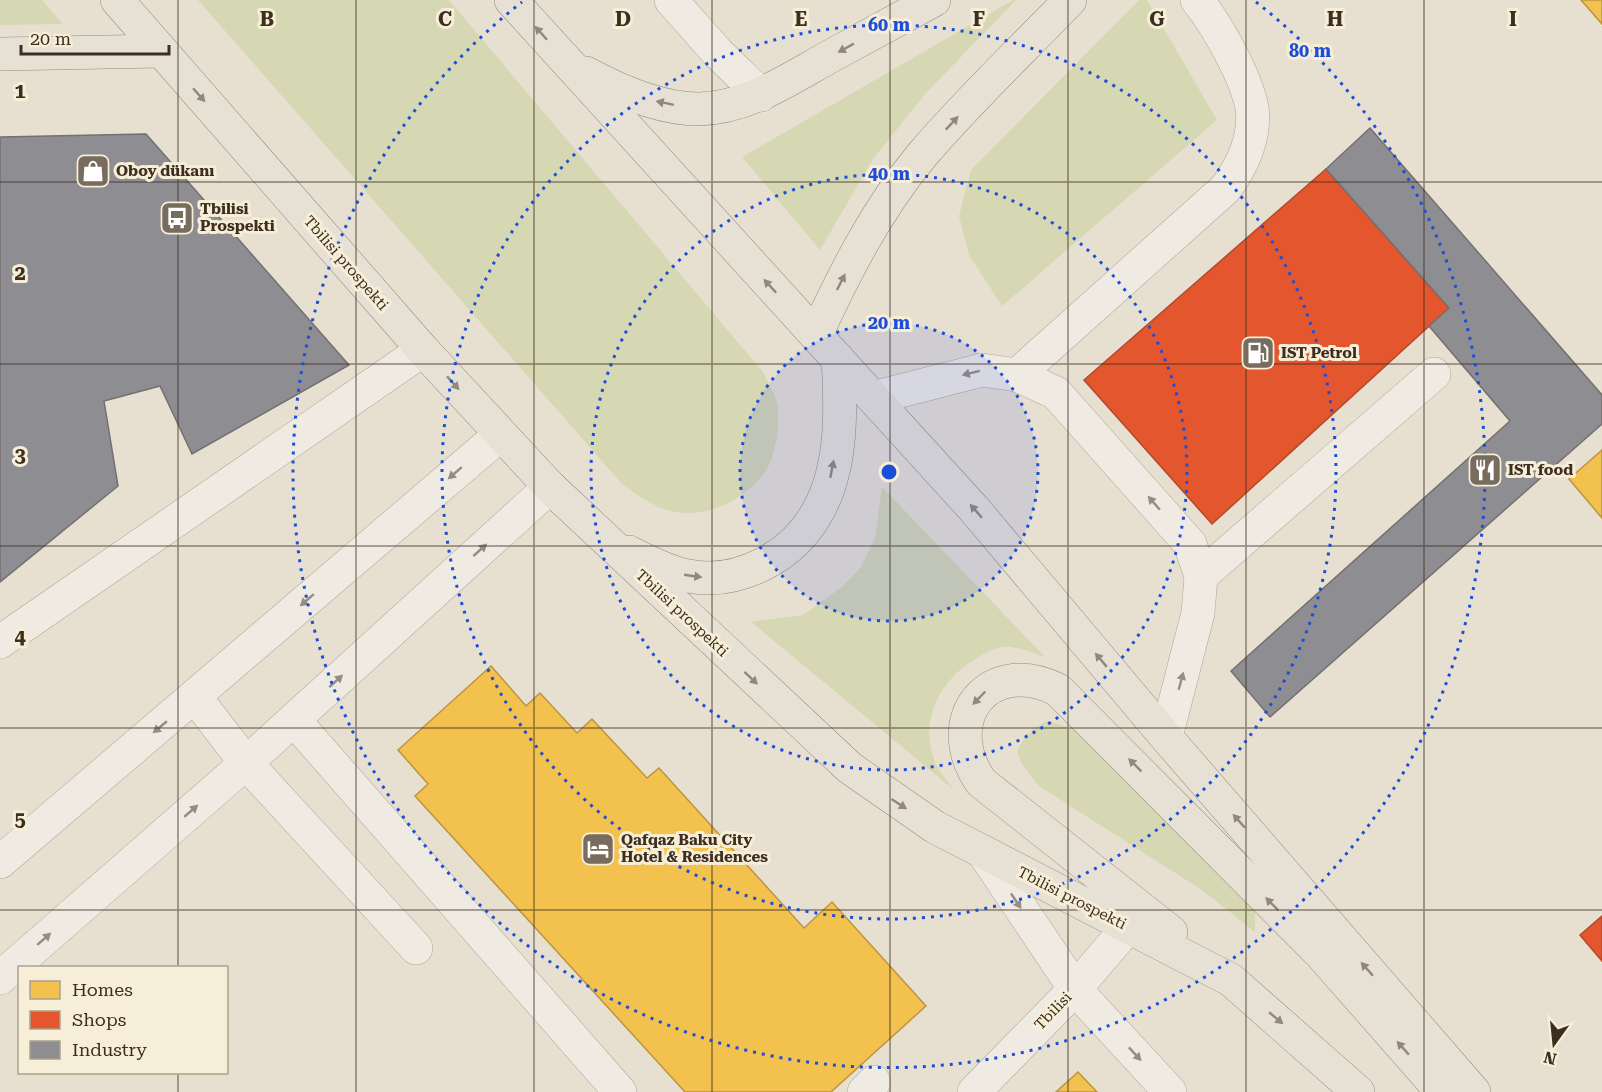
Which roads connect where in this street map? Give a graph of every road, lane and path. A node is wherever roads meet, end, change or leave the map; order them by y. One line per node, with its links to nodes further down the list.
1 (117, 0): 7 (main road, Tbilisi prospekti)
2 (511, 0): 9 (main road, one-way to 2)
3 (671, 0): 10 (lane)
4 (934, 0): 10 (main road, one-way to 10)
5 (1070, 0): 11 (main road, one-way to 5)
6 (1197, 0): 15 (lane)
7 (161, 51): 8 (main road); 12 (main road, Tbilisi prospekti, one-way to 12)
8 (0, 54)
9 (571, 66): 10 (main road, one-way to 9); 11 (main road, one-way to 9)
10 (761, 95)
11 (816, 335): 13 (main road)
12 (423, 350): 17 (main road, Tbilisi prospekti, one-way to 17); 21 (lane)
13 (838, 359): 16 (main road); 19 (main road, one-way to 13)
14 (1434, 374): 20 (lane)
15 (1017, 375): 16 (lane, one-way to 16); 20 (lane, one-way to 15)
16 (873, 398): 24 (main road, one-way to 16)
17 (500, 435): 18 (main road, Tbilisi prospekti); 22 (lane, one-way to 22)
18 (550, 487): 19 (main road, Tbilisi prospekti); 23 (lane, one-way to 18)
19 (601, 538): 26 (main road, Tbilisi prospekti, one-way to 26)
20 (1200, 576): 24 (lane, one-way to 20)
21 (0, 642)
22 (195, 697): 25 (lane); 27 (lane, one-way to 27)
23 (294, 720): 25 (lane); 33 (lane)
24 (1166, 737): 38 (main road, one-way to 24)
25 (246, 763): 29 (lane); 30 (lane, one-way to 25)
26 (983, 852): 28 (main road, Tbilisi prospekti); 32 (lane, one-way to 32)
27 (0, 862)
28 (1128, 927): 31 (main road, Tbilisi prospekti); 32 (lane, Tbilisi)
29 (416, 948)
30 (0, 978)
31 (1231, 980): 36 (main road, Tbilisi prospekti, one-way to 36); 37 (main road, one-way to 31)
32 (1075, 989): 34 (lane, Tbilisi); 35 (lane, one-way to 35)
33 (620, 1092)
34 (974, 1092)
35 (1170, 1092)
36 (1358, 1092)
37 (1442, 1092)
38 (1474, 1092)

